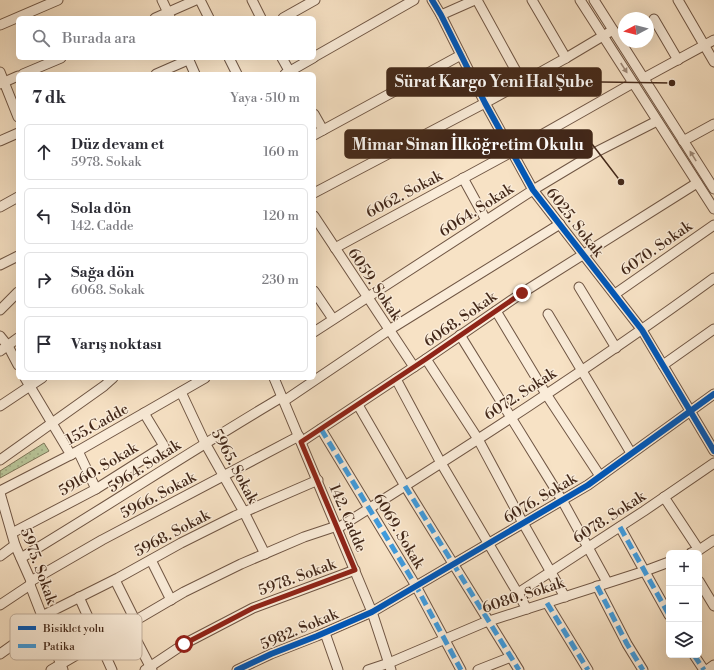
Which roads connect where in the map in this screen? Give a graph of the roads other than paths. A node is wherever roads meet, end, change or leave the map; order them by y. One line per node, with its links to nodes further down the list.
1 (58, 0): 16 (street)
2 (162, 0): 14 (street)
3 (196, 0): 14 (street)
4 (200, 0): 17 (street)
5 (252, 0): 18 (street)
6 (315, 0): 19 (street)
7 (414, 0): 28 (street)
8 (432, 0): 15 (street, 6025. Sokak)
9 (476, 0): 15 (street); 47 (street)
10 (532, 0): 29 (street)
11 (580, 0): 24 (street)
12 (594, 0): 23 (street)
13 (678, 0): 26 (street)
14 (169, 15)
15 (442, 15): 27 (street, 6025. Sokak)
16 (21, 16)
17 (208, 16)
18 (260, 16)
19 (287, 16)
20 (16, 18): 22 (street)
21 (654, 19): 36 (street)
22 (0, 25)
23 (613, 30): 24 (street); 46 (street)
24 (603, 36): 29 (street); 49 (street, one-way to 49)
25 (714, 40): 26 (street)
26 (704, 45): 36 (street); 37 (street)
27 (461, 55): 50 (street, 6025. Sokak); 55 (street)
28 (316, 57)
29 (566, 58): 47 (street)
30 (56, 60): 39 (street)
31 (186, 60): 40 (street)
32 (188, 60): 41 (street)
33 (230, 60): 42 (street)
34 (283, 60): 43 (street)
35 (311, 60): 44 (street)
36 (678, 60): 46 (street)
37 (714, 62)
38 (0, 72): 48 (street)
39 (28, 72)
40 (160, 72)
41 (194, 72)
42 (236, 72)
43 (289, 72)
44 (291, 72)
45 (16, 77): 48 (street)
46 (644, 78): 59 (street)
47 (522, 82): 50 (street)
48 (2, 83): 51 (street)
49 (634, 83): 53 (street); 60 (street, 6062. Sokak)
50 (485, 103): 60 (street, 6025. Sokak); 65 (street)
51 (16, 113)
52 (316, 118): 55 (street)
53 (657, 121): 62 (street); 64 (street, 6064. Sokak)
54 (714, 124): 59 (street)
55 (323, 130): 57 (street)
56 (16, 134): 58 (street)
57 (316, 134)
58 (0, 141)
59 (683, 141): 63 (street, one-way to 59)
60 (512, 151): 61 (street, 6062. Sokak); 64 (street, 6025. Sokak)
61 (463, 178): 70 (street); 73 (street, 6062. Sokak)
62 (697, 183): 68 (street); 74 (street, 6068. Sokak)
63 (713, 187)
64 (533, 190): 70 (street, 6064. Sokak); 71 (street, 6025. Sokak)
65 (316, 193)
66 (16, 198): 67 (street)
67 (0, 207)
68 (714, 209)
69 (316, 219): 73 (street, 6059. Sokak)
70 (486, 220): 82 (street, 6064. Sokak)
71 (560, 224): 74 (street, 6025. Sokak); 88 (street, 5964. Sokak)
72 (714, 225): 81 (street, 6070. Sokak)
73 (334, 248): 82 (street, 6059. Sokak)
74 (584, 254): 81 (street, 6025. Sokak); 84 (street, 6068. Sokak)
75 (16, 257): 76 (street)
76 (0, 265)
77 (714, 278): 89 (street, 6072. Sokak)
78 (579, 287): 95 (street)
79 (16, 294): 83 (street)
80 (316, 294): 86 (street)
81 (614, 294): 89 (street, 6025. Sokak)
82 (367, 297): 86 (street, 6064. Sokak); 88 (street, 6059. Sokak)
83 (0, 310)
84 (496, 311): 91 (street, 6068. Sokak); 109 (street)
85 (548, 314): 100 (street)
86 (333, 319): 90 (street, 6064. Sokak)
87 (714, 329): 98 (street)
88 (389, 330): 99 (street, 6059. Sokak); 101 (street, 5964. Sokak)
89 (642, 330): 95 (street, 6072. Sokak); 98 (street, 6025. Sokak)
90 (316, 331)
91 (460, 335): 96 (street, 6068. Sokak); 116 (street)
92 (0, 336): 94 (street)
93 (16, 339): 94 (street)
94 (4, 348): 97 (street)
95 (616, 348): 100 (street, 6072. Sokak)
96 (426, 359): 99 (street, 6068. Sokak); 120 (street)
97 (16, 363)
98 (663, 365): 114 (street, 6025. Sokak)
99 (414, 367): 102 (street, 6068. Sokak)
100 (582, 371): 109 (street, 6072. Sokak); 124 (street)
101 (316, 378)
102 (396, 379): 112 (street, 6068. Sokak); 126 (street)
103 (111, 380): 117 (street)
104 (202, 380): 108 (street, 155.Cadde)
105 (275, 380): 111 (street, 142. Cadde)
106 (312, 380): 111 (street, 5964. Sokak)
107 (28, 382): 113 (street); 117 (street)
108 (181, 392): 115 (street, 155.Cadde); 121 (street, 5965. Sokak)
109 (546, 394): 116 (street, 6072. Sokak); 129 (street)
110 (714, 394): 114 (street, 6076. Sokak)
111 (283, 399): 119 (street, 142. Cadde); 121 (street, 5964. Sokak)
112 (358, 405): 118 (street, 6068. Sokak); 131 (street)
113 (0, 406)
114 (690, 411): 122 (street, 6025. Sokak); 124 (street, 6076. Sokak)
115 (144, 413): 123 (street, 155.Cadde); 132 (street, 59160. Sokak)
116 (511, 417): 120 (street, 6072. Sokak); 135 (street)
117 (53, 423): 123 (street); 125 (street)
118 (321, 429): 119 (street, 6068. Sokak); 136 (street, 6069. Sokak)
119 (300, 439): 128 (street, 5966. Sokak); 130 (street, 142. Cadde)
120 (478, 439): 126 (street, 6072. Sokak); 138 (street)
121 (205, 443): 128 (street, 5965. Sokak); 150 (street, 5964. Sokak)
122 (714, 451)
123 (75, 453): 132 (street); 133 (street, 155.Cadde)
124 (631, 454): 129 (street, 6076. Sokak)
125 (0, 460)
126 (441, 463): 131 (street, 6072. Sokak); 143 (street)
127 (714, 463): 134 (street, 6078. Sokak)
128 (224, 475): 137 (street, 5965. Sokak); 159 (street, 5966. Sokak)
129 (600, 476): 135 (street, 6076. Sokak)
130 (318, 480): 137 (street, 5968. Sokak); 139 (street, 142. Cadde)
131 (405, 486): 136 (street, 6072. Sokak); 153 (street)
132 (96, 489): 141 (street, 59160. Sokak)
133 (0, 492): 141 (street, 5975. Sokak)
134 (664, 498): 140 (street, 6078. Sokak); 146 (street)
135 (562, 500): 138 (street, 6076. Sokak); 145 (street)
136 (370, 508): 139 (street, 6072. Sokak); 160 (street, 6069. Sokak)
137 (244, 512): 148 (street, 5965. Sokak); 151 (street, 5968. Sokak)
138 (523, 523): 143 (street, 6076. Sokak); 156 (street)
139 (337, 527): 148 (street, 6072. Sokak); 154 (street, 142. Cadde)
140 (620, 527): 145 (street, 6078. Sokak); 155 (street)
141 (12, 533): 144 (street, 5975. Sokak)
142 (714, 540): 147 (street)
143 (488, 544): 153 (street, 6076. Sokak); 163 (street)
144 (15, 545): 149 (street); 150 (street, 5975. Sokak)
145 (588, 548): 156 (street, 6078. Sokak); 158 (street)
146 (694, 550)
147 (697, 550)
148 (265, 554): 166 (street, 6072. Sokak)
149 (0, 556)
150 (21, 558): 159 (street, 5975. Sokak)
151 (151, 560): 157 (street, 5968. Sokak); 166 (street)
152 (666, 563): 155 (street, 6080. Sokak)
153 (453, 564): 160 (street, 6076. Sokak); 178 (street)
154 (355, 570): 172 (street, 142. Cadde); 191 (street, 5978. Sokak)
155 (645, 571): 158 (street, 6080. Sokak); 171 (street)
156 (551, 572): 163 (street, 6078. Sokak); 165 (street)
157 (114, 580): 164 (street, 5968. Sokak); 176 (street)
158 (608, 582): 161 (street, 6080. Sokak)
159 (30, 583): 168 (street, 5966. Sokak); 173 (street, 5975. Sokak)
160 (416, 586): 172 (street, 6076. Sokak); 180 (street, 6069. Sokak)
161 (597, 586): 165 (street, 6080. Sokak); 201 (street)
162 (702, 586): 169 (street)
163 (518, 594): 170 (street)
164 (79, 597): 174 (street, 5968. Sokak); 175 (street)
165 (565, 597): 167 (street, 6080. Sokak)
166 (171, 600): 177 (street, 6072. Sokak)
167 (547, 603): 170 (street, 6080. Sokak); 200 (street)
168 (0, 605)
169 (714, 606)
170 (527, 609): 178 (street, 6080. Sokak)
171 (666, 610)
172 (372, 612): 179 (street, 5982. Sokak); 189 (street, 142. Cadde)
173 (41, 614)
174 (51, 614)
175 (87, 614)
176 (129, 614)
177 (142, 616)
178 (488, 621): 180 (street, 6080. Sokak); 184 (street)
179 (325, 633): 194 (street, 5982. Sokak); 195 (street)
180 (445, 639): 189 (street, 6080. Sokak); 197 (street, 6069. Sokak)
181 (10, 646): 183 (street, 5968. Sokak)
182 (142, 650): 191 (street)
183 (0, 654)
184 (511, 657): 198 (street); 199 (street)
185 (696, 658): 202 (street)
186 (73, 660): 190 (street, 6072. Sokak)
187 (108, 660): 193 (street)
188 (714, 665): 203 (street)
189 (390, 666): 196 (street, 6080. Sokak)
190 (62, 668): 192 (street, 6072. Sokak)
191 (149, 669)
192 (51, 670)
193 (112, 670)
194 (237, 670)
195 (338, 670)
196 (368, 670)
197 (461, 670)
198 (478, 670)
199 (519, 670)
200 (588, 670)
201 (643, 670)
202 (704, 670)
203 (707, 670)

